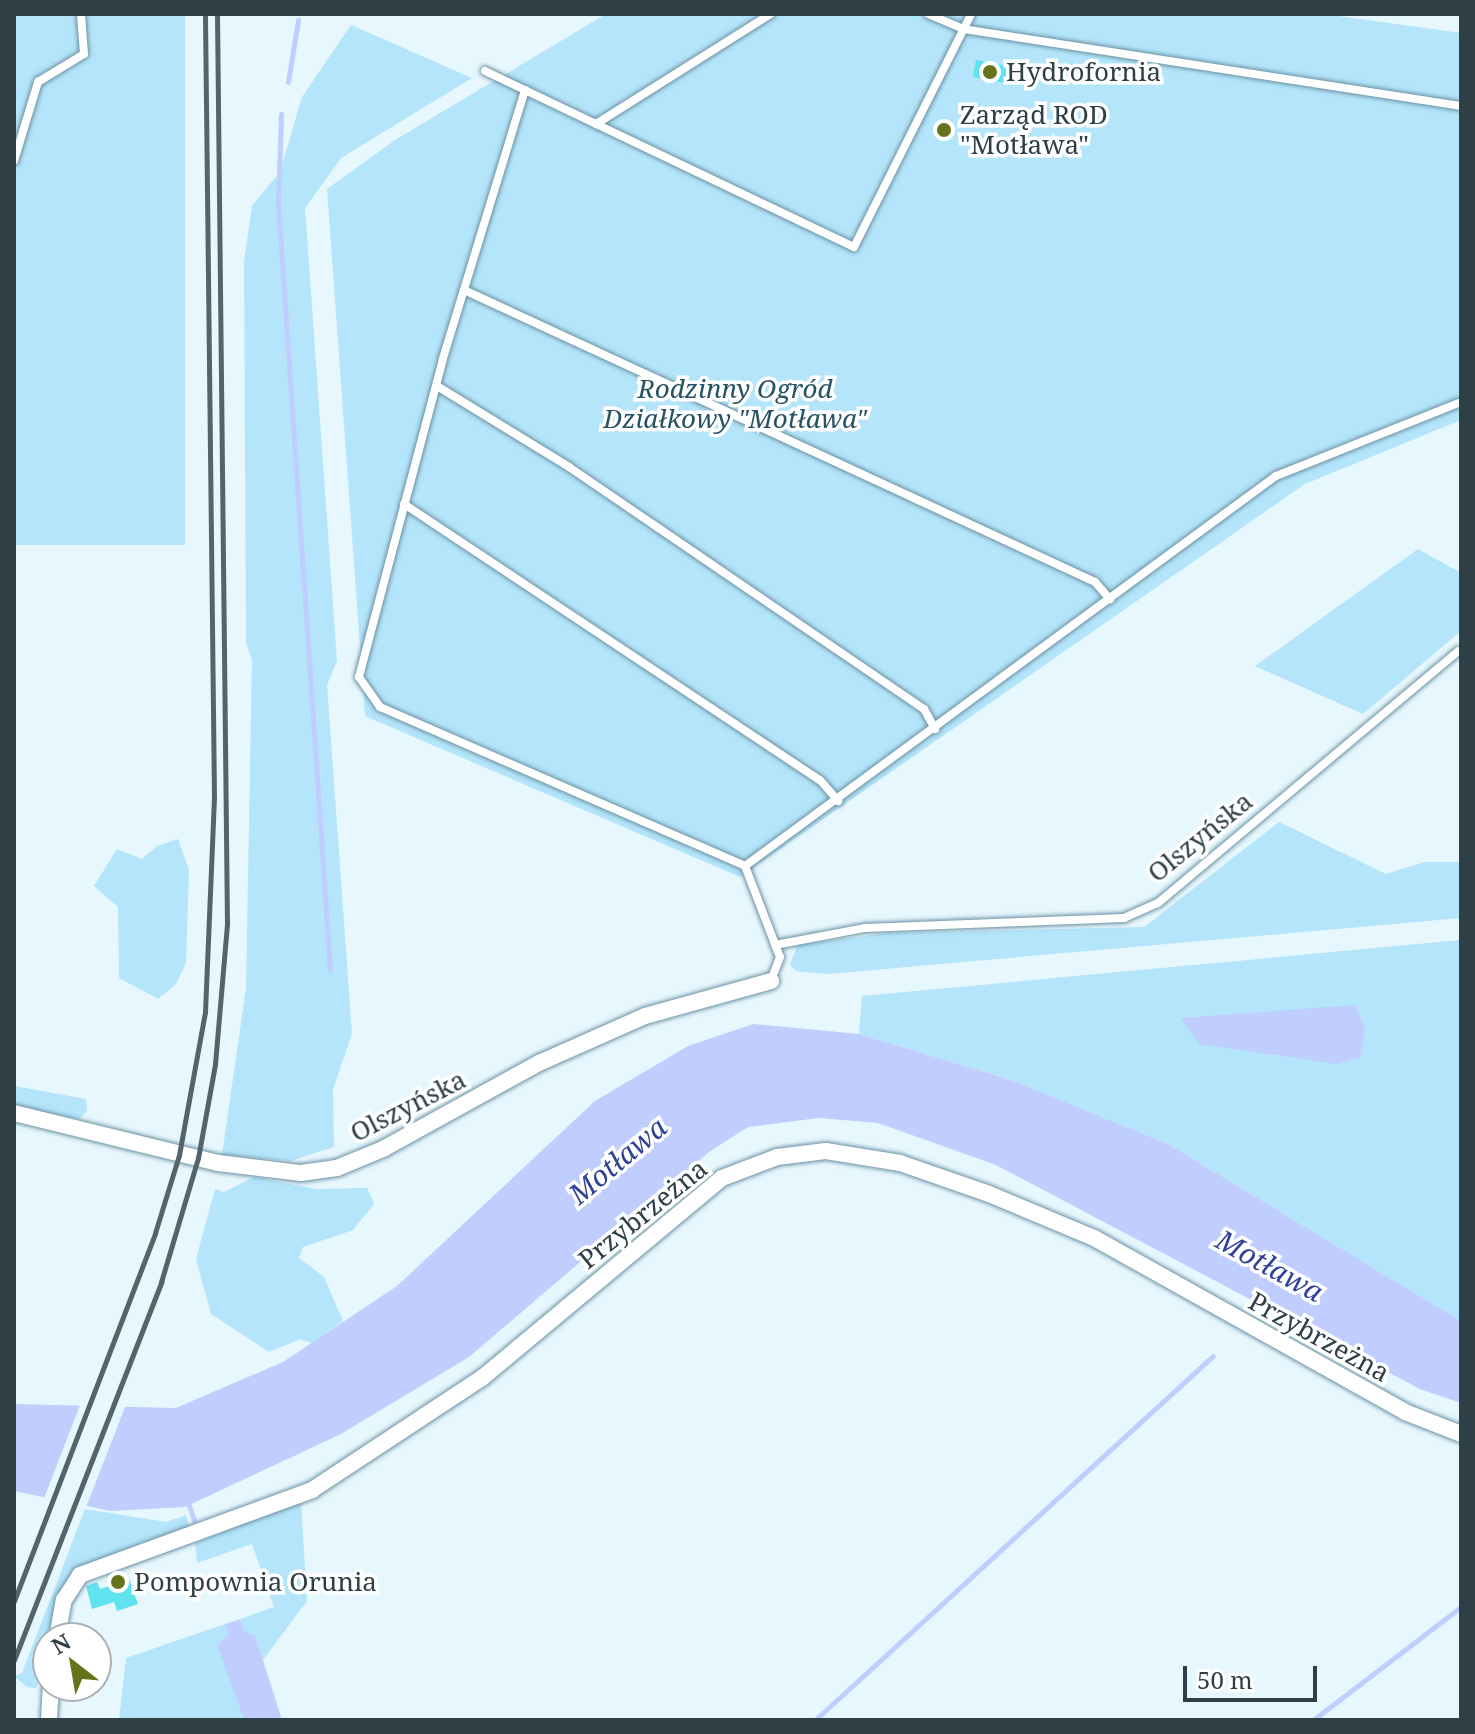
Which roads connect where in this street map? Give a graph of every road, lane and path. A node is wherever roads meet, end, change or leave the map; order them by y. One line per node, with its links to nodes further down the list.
1 (81, 14): 10 (lane)
2 (771, 14): 9 (lane)
3 (928, 14): 5 (lane)
4 (971, 14): 5 (lane)
5 (963, 29): 8 (lane); 9 (lane)
6 (485, 71): 7 (lane)
7 (525, 90): 9 (lane); 11 (lane)
8 (1461, 106)
9 (596, 124)
10 (14, 161)
11 (464, 290): 12 (lane); 15 (lane)
12 (437, 386): 14 (lane); 17 (lane)
13 (1461, 402): 15 (lane)
14 (404, 504): 18 (lane); 19 (lane)
15 (1110, 599): 17 (lane)
16 (1458, 651): 20 (lane, Olszyńska)
17 (935, 729): 18 (lane)
18 (838, 801): 19 (lane)
19 (746, 869): 20 (lane, Olszyńska)
20 (775, 945): 21 (lane, Olszyńska)
21 (771, 981): 22 (street, Olszyńska)
22 (14, 1113)
23 (1461, 1434): 24 (street, Przybrzeżna)
24 (60, 1622)

